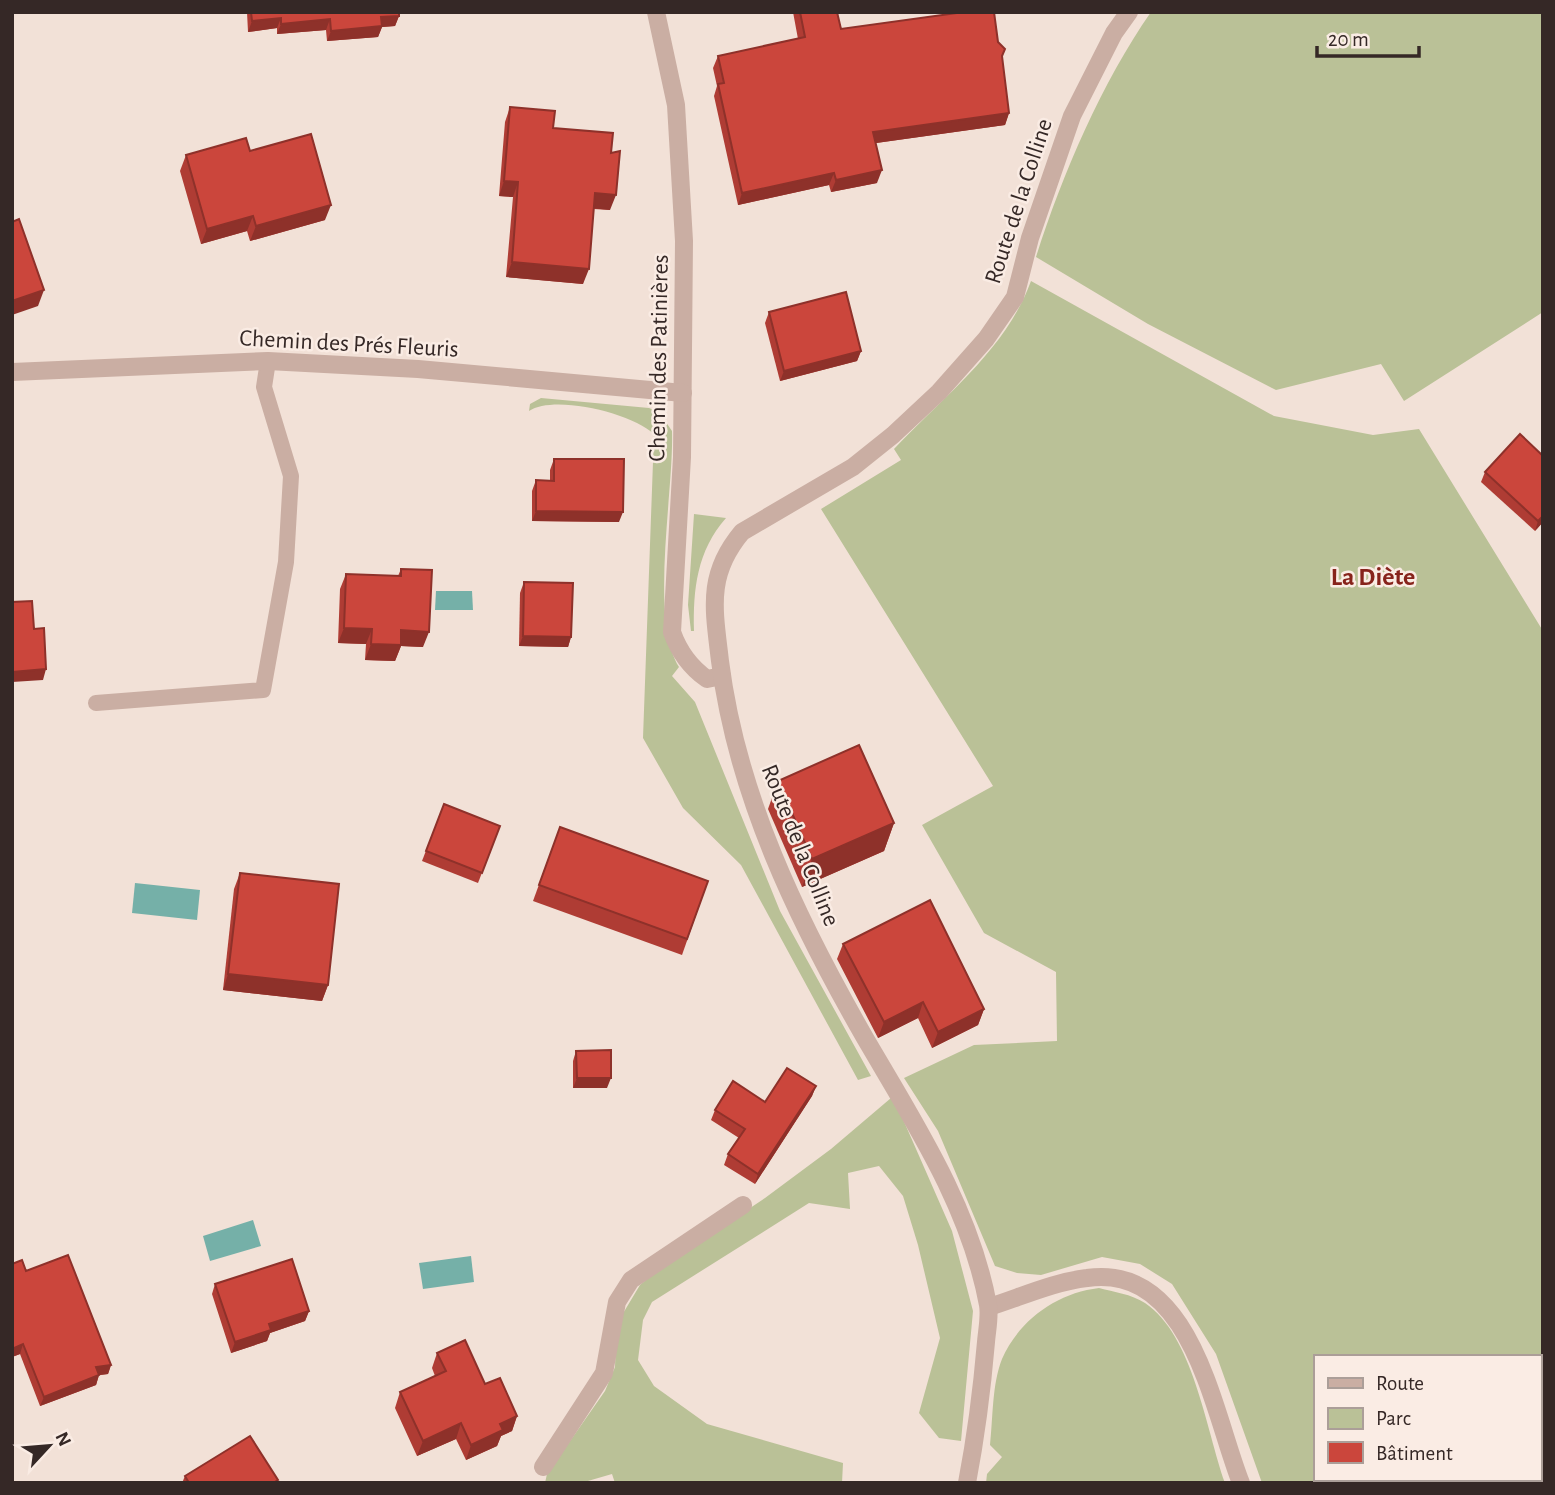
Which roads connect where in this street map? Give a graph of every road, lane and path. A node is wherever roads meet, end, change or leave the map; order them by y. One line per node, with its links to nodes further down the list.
1 (656, 12): 5 (street, Chemin des Patinières)
2 (1129, 12): 6 (street, Route de la Colline)
3 (268, 361): 4 (street, Chemin des Prés Fleuris); 5 (street, Chemin des Prés Fleuris); 7 (lane)
4 (12, 372)
5 (683, 393): 6 (street, Chemin des Patinières)
6 (722, 676): 9 (street, Route de la Colline)
7 (96, 703)
8 (743, 1205): 10 (street)
9 (989, 1307): 11 (street, Route de la Colline); 12 (street)
10 (544, 1466)
11 (967, 1483)
12 (1241, 1483)

